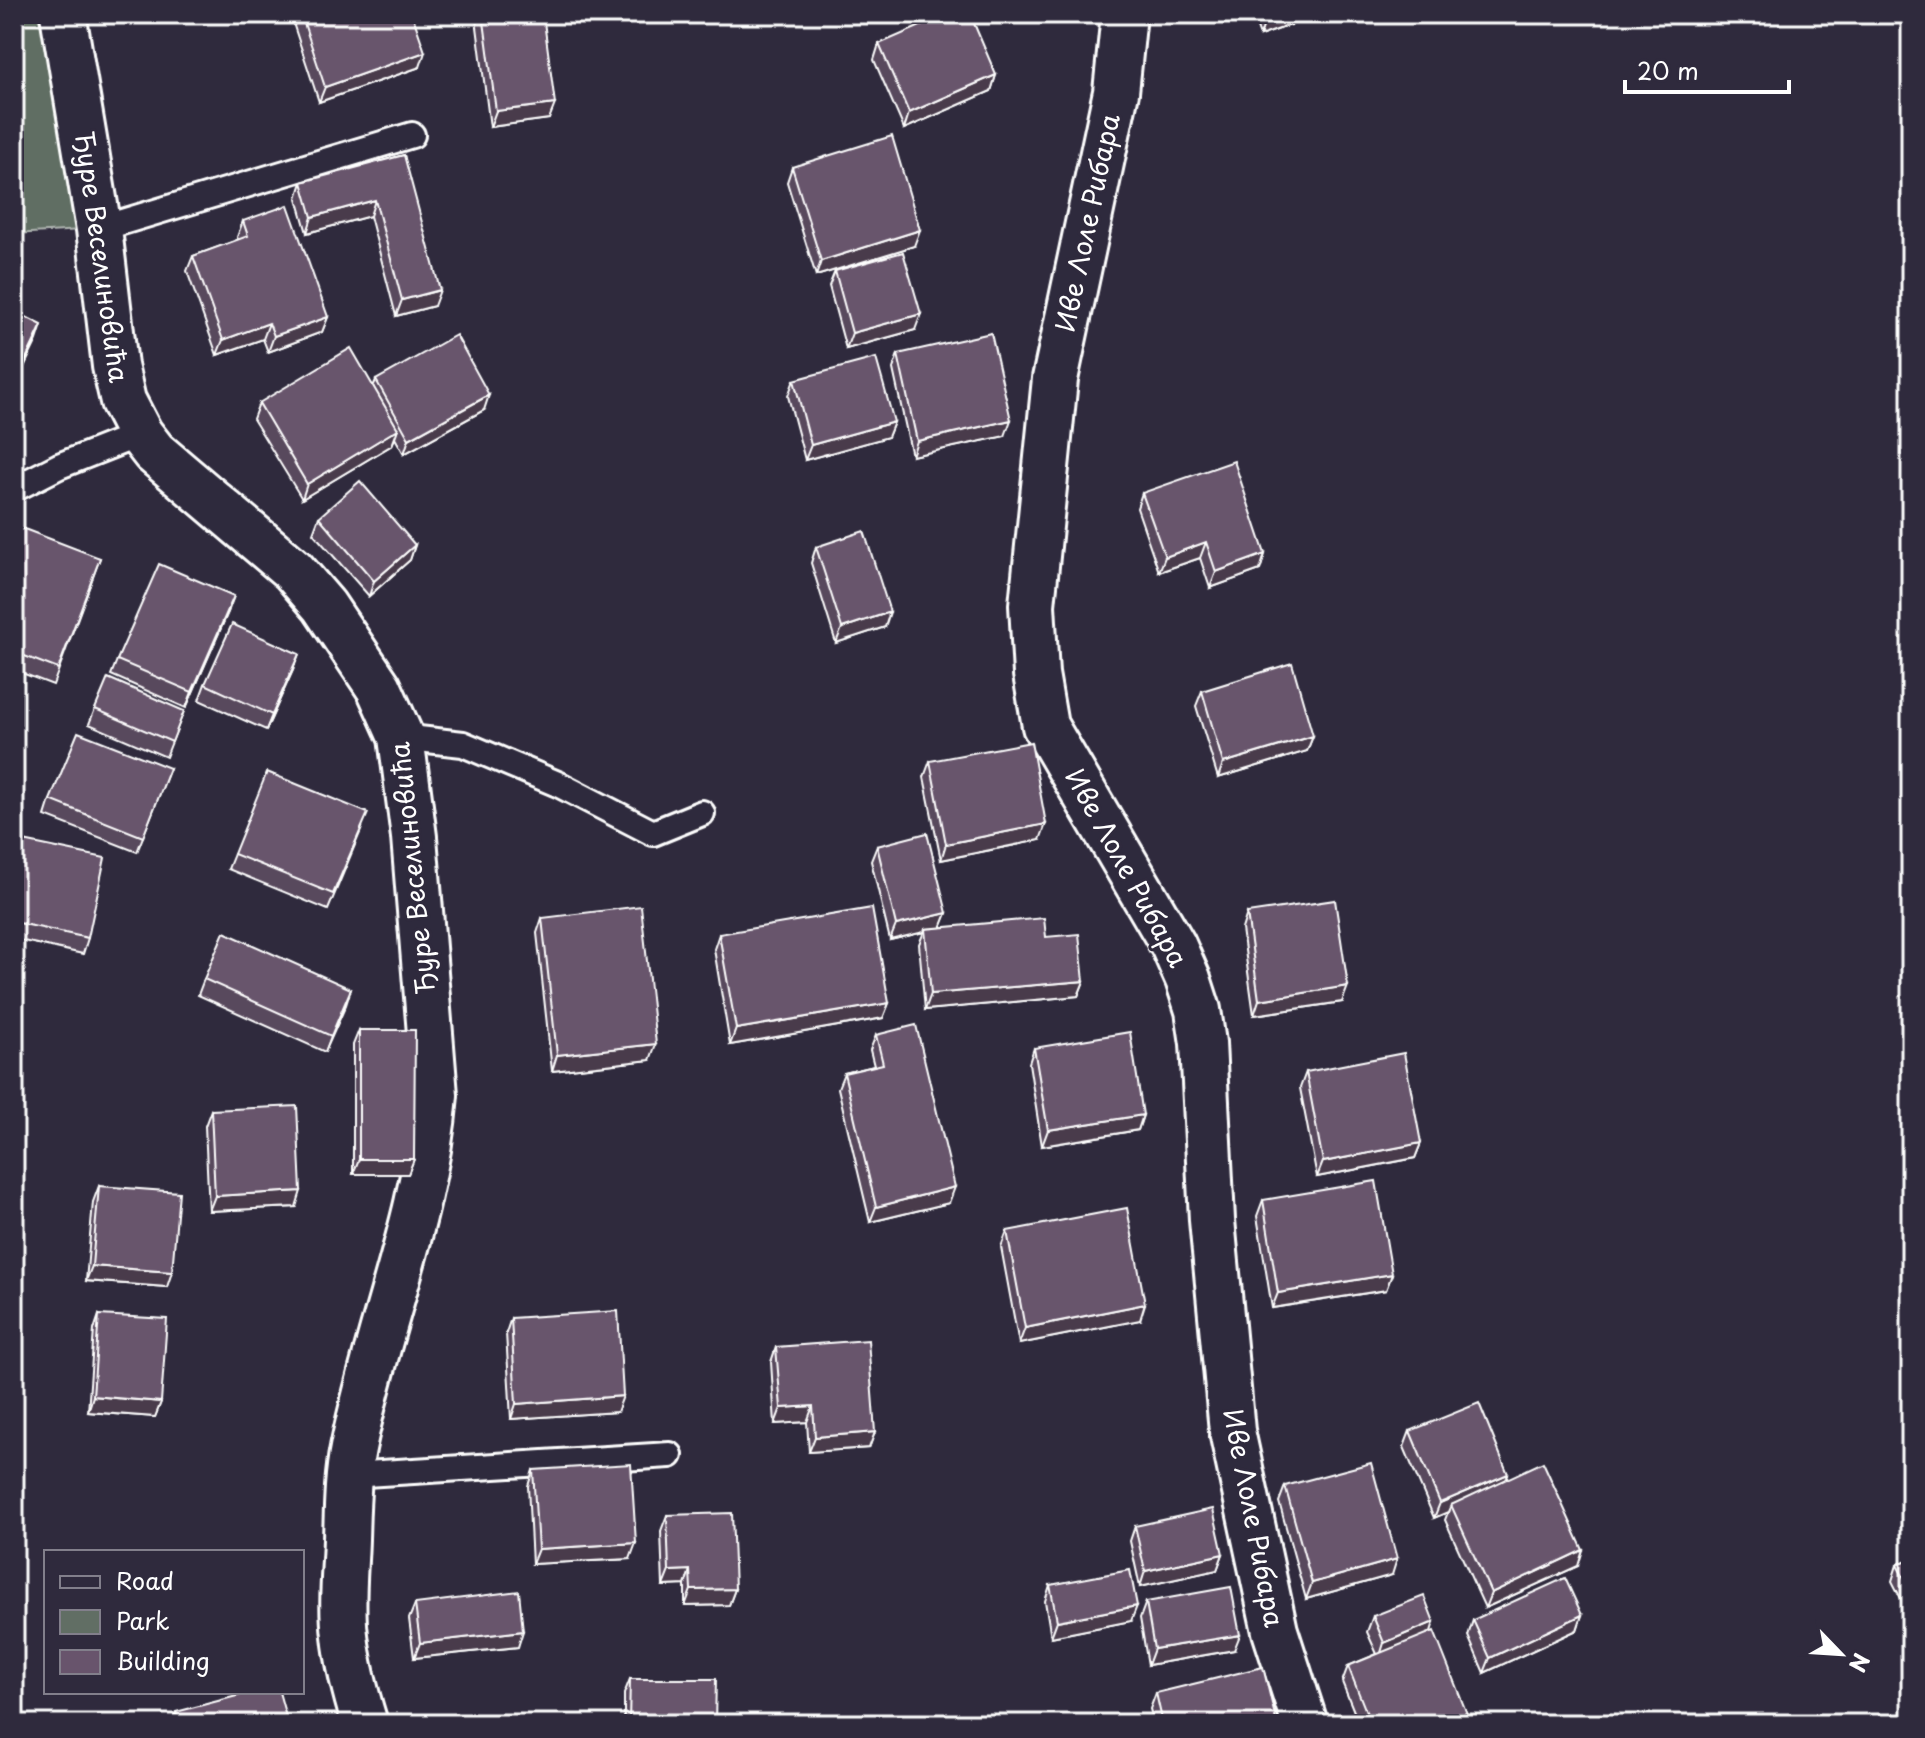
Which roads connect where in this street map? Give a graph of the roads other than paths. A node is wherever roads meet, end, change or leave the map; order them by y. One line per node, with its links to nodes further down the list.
1 (63, 14): 4 (street, Ђуре Веселиновића)
2 (1124, 14): 12 (street, Иве Лоле Рибара)
3 (412, 135): 4 (lane)
4 (99, 229): 5 (street, Ђуре Веселиновића)
5 (140, 434): 6 (lane); 7 (street, Ђуре Веселиновића)
6 (14, 489)
7 (401, 737): 8 (lane); 10 (street, Ђуре Веселиновића)
8 (702, 813)
9 (670, 1455): 10 (lane)
10 (349, 1475): 11 (street, Ђуре Веселиновића)
11 (365, 1724)
12 (1305, 1724)

